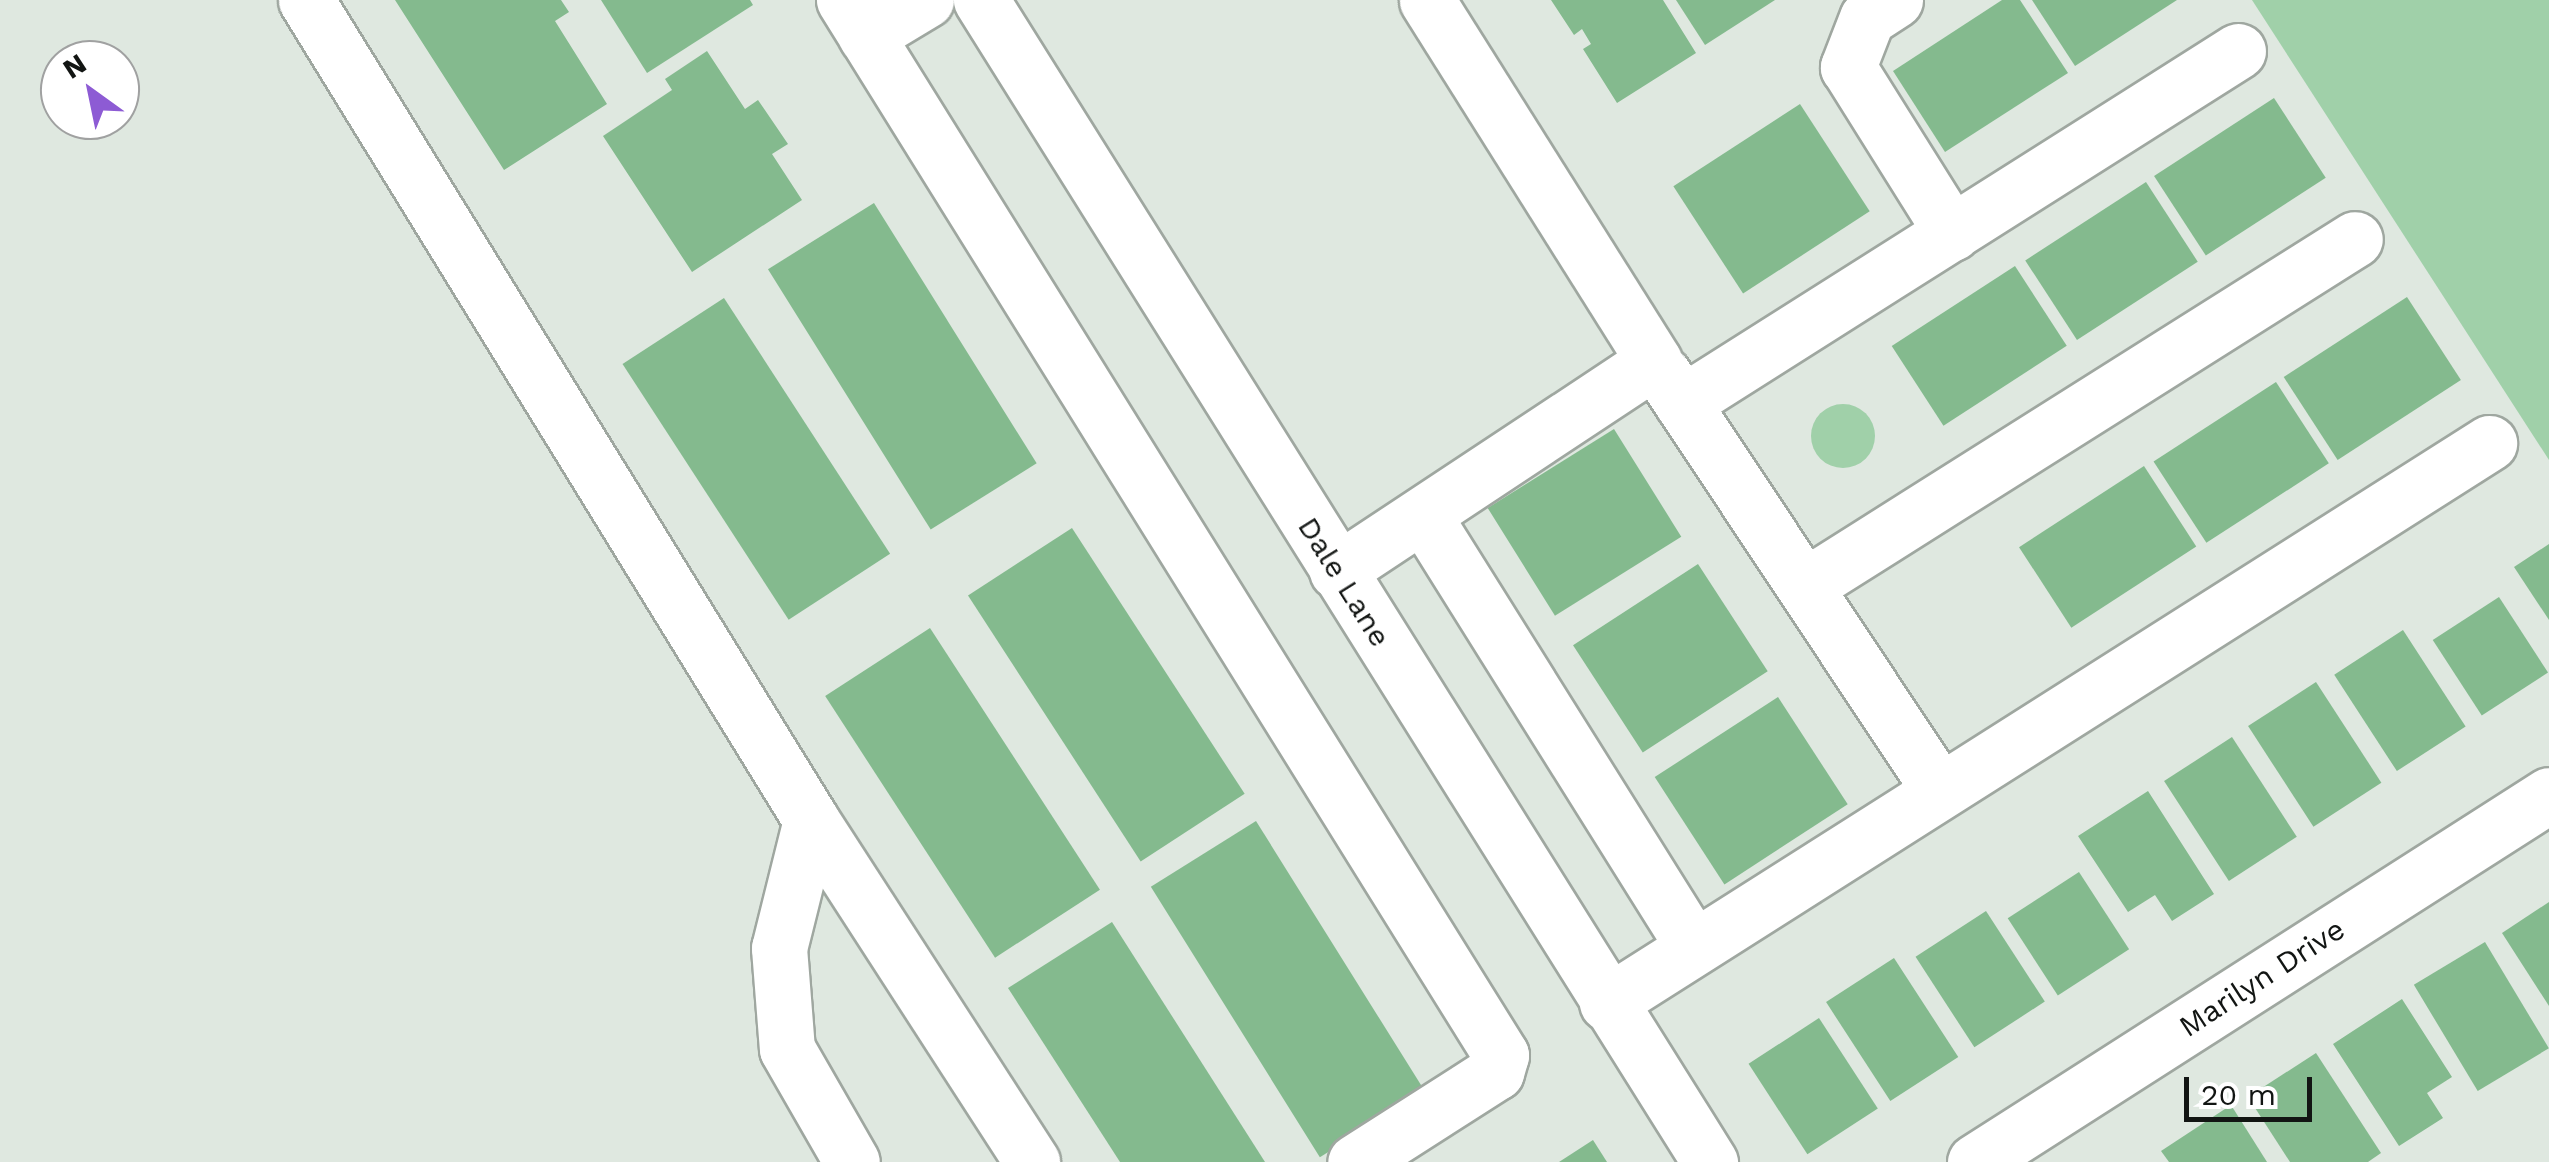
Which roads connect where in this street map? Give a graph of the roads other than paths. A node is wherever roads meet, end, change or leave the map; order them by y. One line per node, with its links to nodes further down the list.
1 (306, 0): 17 (street)
2 (926, 0): 6 (street)
3 (981, 0): 13 (street, Dale Lane)
4 (1427, 0): 10 (street)
5 (1895, 0): 8 (street)
6 (855, 18): 22 (street)
7 (2238, 50): 8 (street)
8 (1952, 232): 10 (street)
9 (2355, 239): 14 (street)
10 (1668, 382): 12 (street); 14 (street)
11 (2489, 442): 15 (street)
12 (1422, 515): 13 (street); 18 (street)
13 (1338, 571): 19 (street, Dale Lane)
14 (1805, 586): 15 (street)
15 (1938, 788): 18 (street)
16 (2549, 794): 24 (street, Marilyn Drive)
17 (811, 820): 20 (street); 21 (street)
18 (1694, 946): 19 (street)
19 (1607, 1003): 23 (street, Dale Lane)
20 (852, 1162)
21 (1032, 1162)
22 (1354, 1162)
23 (1710, 1162)
24 (1975, 1162)

